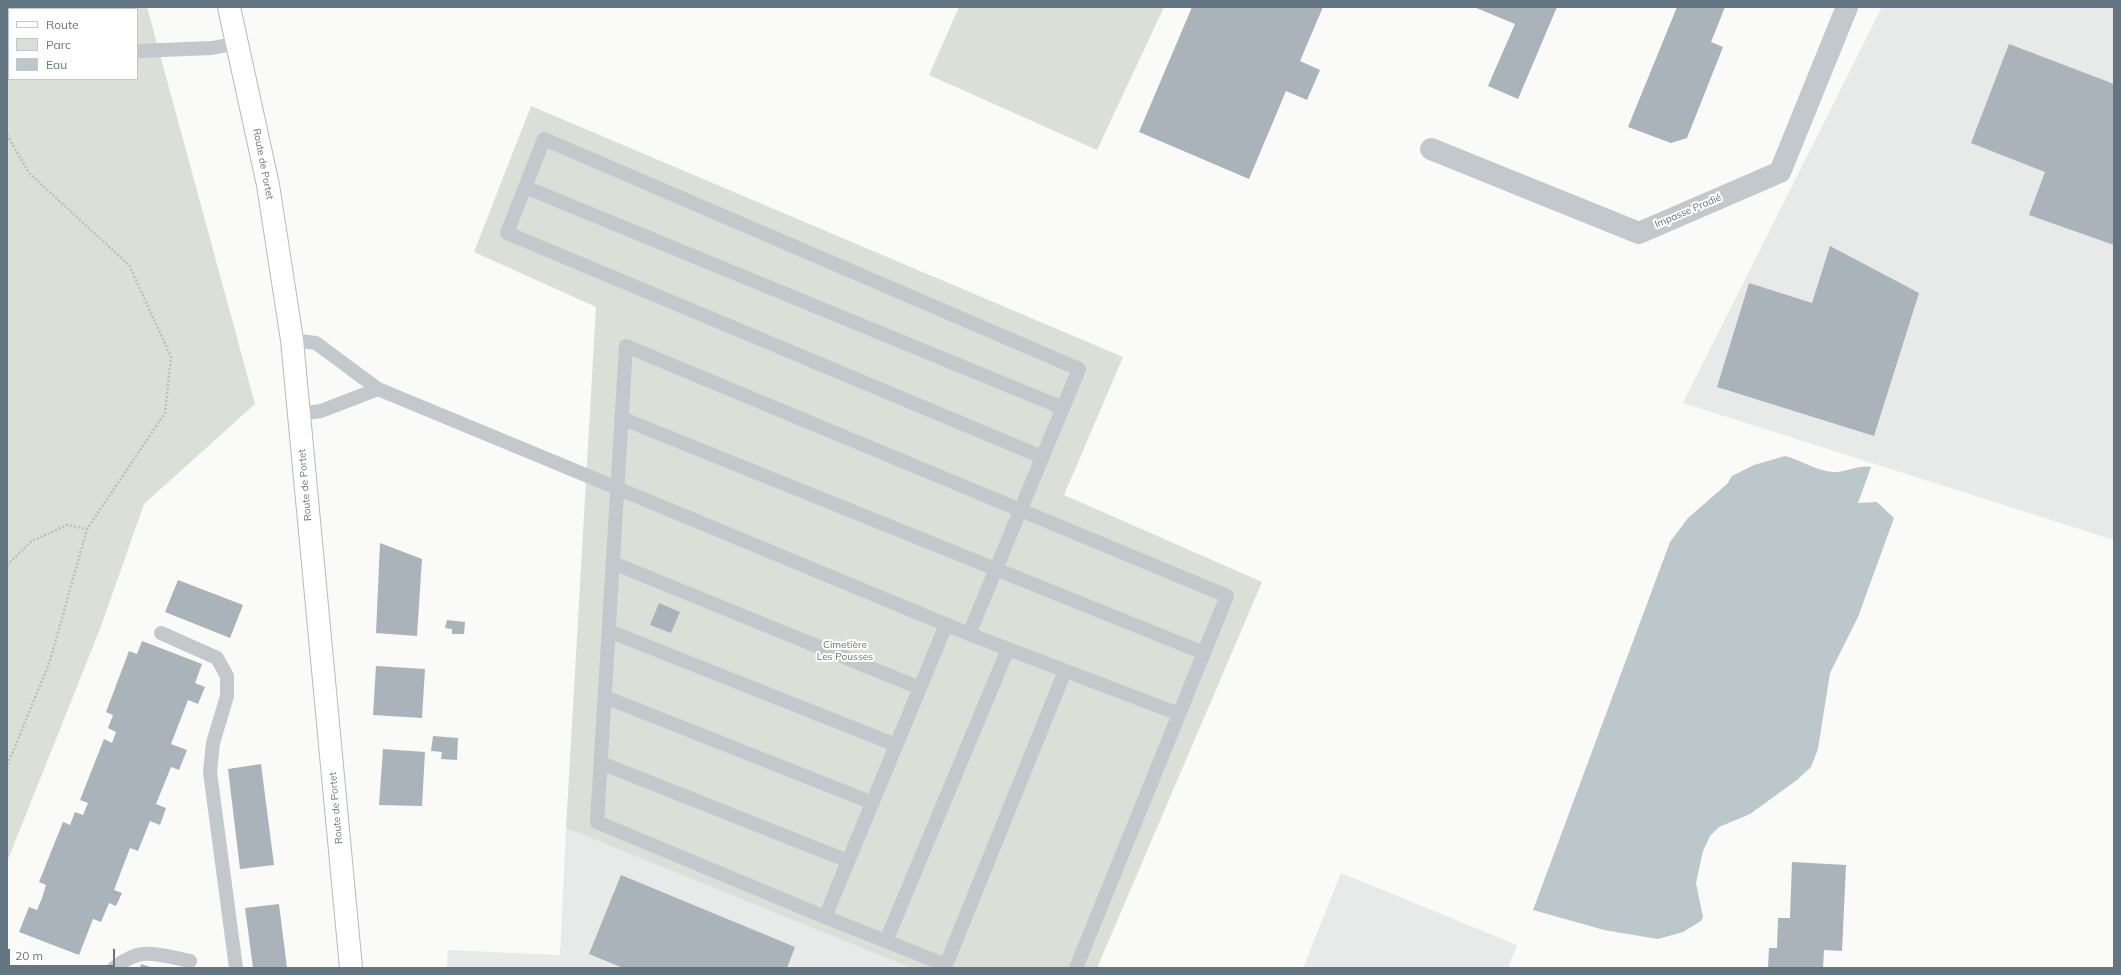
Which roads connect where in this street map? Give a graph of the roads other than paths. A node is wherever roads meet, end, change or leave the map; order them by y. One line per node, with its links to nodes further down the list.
1 (229, 7): 3 (street, Route de Portet)
2 (1847, 7): 5 (street, Impasse Pradié)
3 (238, 43): 4 (lane); 7 (street, Route de Portet)
4 (138, 51)
5 (1431, 149)
6 (525, 187): 9 (lane); 9 (lane); 12 (lane)
7 (292, 340): 8 (lane); 10 (street, Route de Portet)
8 (378, 389): 10 (lane); 13 (lane)
9 (1063, 408): 12 (lane)
10 (299, 414): 36 (street, Route de Portet)
11 (622, 418): 13 (lane); 14 (lane); 16 (lane)
12 (1042, 457): 14 (lane)
13 (617, 488): 15 (lane); 17 (lane)
14 (1020, 510): 16 (lane); 22 (lane)
15 (613, 563): 18 (lane); 24 (lane)
16 (996, 569): 20 (lane); 22 (lane)
17 (946, 625): 20 (lane); 24 (lane)
18 (609, 631): 25 (lane); 27 (lane)
19 (161, 633): 35 (lane)
20 (969, 634): 21 (lane)
21 (1008, 649): 23 (lane); 32 (lane)
22 (1204, 653): 26 (lane)
23 (1065, 671): 26 (lane); 32 (lane)
24 (920, 688): 27 (lane)
25 (605, 697): 28 (lane); 29 (lane)
26 (1179, 714): 37 (lane)
27 (896, 745): 29 (lane)
28 (601, 763): 30 (lane); 31 (lane)
29 (872, 803): 30 (lane)
30 (848, 861): 31 (lane)
31 (825, 917): 32 (lane)
32 (886, 941)
33 (190, 961): 34 (lane)
34 (114, 968)
35 (236, 968)
36 (351, 968)
37 (1076, 968)

